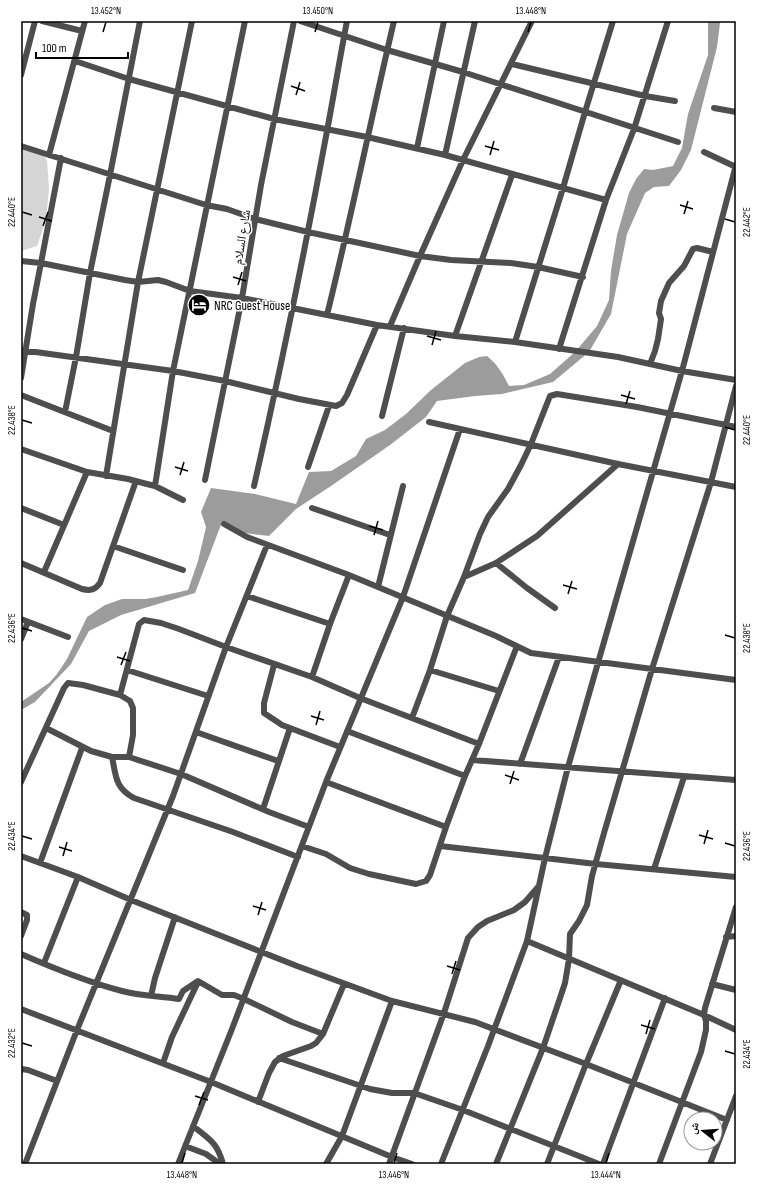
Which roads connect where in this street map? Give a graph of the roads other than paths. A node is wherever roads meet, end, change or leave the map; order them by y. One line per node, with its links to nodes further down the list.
1 (35, 21): 23 (street)
2 (42, 21): 16 (street)
3 (85, 21): 16 (street)
4 (140, 21): 24 (street)
5 (192, 21): 27 (street)
6 (245, 21): 30 (street)
7 (294, 21): 34 (street, شارع السلام)
8 (300, 21): 17 (street)
9 (347, 21): 17 (street)
10 (394, 21): 18 (street)
11 (444, 21): 20 (street)
12 (475, 21): 22 (street)
13 (532, 21): 21 (street)
14 (613, 21): 25 (street)
15 (668, 21): 28 (street)
16 (82, 31): 19 (street)
17 (344, 36): 18 (street); 36 (street)
18 (387, 50): 20 (street); 37 (street)
19 (75, 61): 24 (street); 42 (street)
20 (435, 64): 22 (street); 40 (street)
21 (512, 64): 25 (street); 26 (street)
22 (462, 72): 26 (street); 43 (street)
23 (21, 75)
24 (129, 79): 27 (street); 48 (street)
25 (593, 84): 28 (street); 32 (street)
26 (501, 85): 32 (street); 45 (street)
27 (177, 92): 30 (street); 50 (street)
28 (645, 96): 29 (street); 35 (street)
29 (675, 101)
30 (228, 106): 34 (street); 52 (street)
31 (714, 108): 33 (street)
32 (585, 112): 35 (street); 49 (street)
33 (736, 112)
34 (274, 120): 36 (street); 53 (street, شارع السلام)
35 (634, 129): 38 (street); 51 (street)
36 (328, 130): 37 (street); 54 (street)
37 (367, 137): 40 (street); 55 (street)
38 (678, 142)
39 (21, 146): 42 (street)
40 (417, 148): 43 (street)
41 (704, 152): 46 (street)
42 (50, 155): 44 (street)
43 (445, 155): 45 (street)
44 (61, 158): 48 (street); 60 (street)
45 (463, 160): 47 (street); 57 (street)
46 (736, 166): 56 (street)
47 (512, 174): 49 (street); 59 (street)
48 (110, 175): 50 (street); 62 (street)
49 (564, 188): 51 (street); 61 (street)
50 (157, 190): 52 (street); 64 (street)
51 (606, 200): 63 (street)
52 (206, 205): 53 (street); 65 (street)
53 (255, 219): 54 (street); 66 (street, شارع السلام)
54 (308, 232): 55 (street); 67 (street)
55 (346, 240): 57 (street); 68 (street)
56 (713, 252): 78 (street); 80 (street)
57 (420, 256): 59 (street); 70 (street)
58 (21, 261): 60 (street)
59 (482, 261): 61 (street); 72 (street)
60 (41, 263): 62 (street); 75 (street)
61 (538, 267): 63 (street); 73 (street)
62 (90, 273): 64 (street); 76 (street)
63 (583, 277): 74 (street)
64 (138, 282): 65 (street); 77 (street)
65 (190, 291): 66 (street); 79 (street)
66 (242, 298): 67 (street); 83 (street, شارع السلام)
67 (292, 308): 68 (street); 85 (street)
68 (327, 315): 69 (street)
69 (377, 325): 70 (street); 87 (street)
70 (390, 326): 71 (street)
71 (404, 328): 72 (street); 90 (street)
72 (455, 336): 73 (street)
73 (515, 342): 74 (street)
74 (560, 349): 78 (street)
75 (23, 350): 76 (street); 81 (street)
76 (76, 357): 77 (street); 88 (street)
77 (126, 364): 79 (street); 95 (street)
78 (650, 364): 80 (street)
79 (173, 371): 83 (street); 106 (street)
80 (682, 371): 82 (street); 89 (street)
81 (21, 378)
82 (736, 380)
83 (225, 381): 85 (street); 103 (street, شارع السلام)
84 (736, 386): 92 (street)
85 (275, 393): 87 (street); 107 (street)
86 (21, 395): 88 (street)
87 (329, 406): 99 (street)
88 (65, 412): 95 (street)
89 (669, 414): 92 (street); 96 (street); 100 (street)
90 (382, 416)
91 (429, 422): 94 (street)
92 (725, 425): 93 (street); 105 (street)
93 (736, 427)
94 (460, 429): 96 (street); 126 (street)
95 (113, 431): 102 (street)
96 (531, 444): 98 (street); 123 (street)
97 (21, 449): 101 (street)
98 (618, 464): 100 (street); 118 (street)
99 (308, 467)
100 (653, 470): 105 (street); 137 (street)
101 (87, 472): 102 (street); 114 (street)
102 (106, 476): 104 (street)
103 (205, 480)
104 (136, 481): 106 (street); 117 (street)
105 (711, 482): 109 (street); 139 (street)
106 (155, 486): 110 (street)
107 (254, 486)
108 (403, 486): 115 (street)
109 (736, 487)
110 (183, 500)
111 (21, 508): 114 (street)
112 (312, 508): 115 (street)
113 (224, 524): 116 (street)
114 (64, 525): 121 (street)
115 (390, 535): 124 (street)
116 (267, 544): 122 (street); 125 (street)
117 (112, 546): 120 (street); 121 (street)
118 (496, 562): 123 (street); 127 (street)
119 (21, 563): 121 (street)
120 (183, 570)
121 (44, 572)
122 (349, 575): 124 (street); 131 (street)
123 (464, 576): 128 (street)
124 (378, 587): 126 (street)
125 (247, 596): 131 (street); 135 (street)
126 (403, 597): 128 (street); 147 (street)
127 (555, 608)
128 (447, 616): 134 (street); 141 (street)
129 (21, 619): 130 (street)
130 (28, 622): 132 (street); 133 (street)
131 (330, 624): 142 (street)
132 (68, 637)
133 (21, 640)
134 (517, 646): 136 (street); 144 (street)
135 (226, 647): 138 (street); 140 (street); 146 (street)
136 (559, 657): 137 (street); 160 (street)
137 (598, 662): 139 (street); 161 (street)
138 (274, 664): 142 (street); 150 (street)
139 (652, 669): 143 (street); 162 (street)
140 (127, 670): 145 (street); 146 (street)
141 (430, 670): 144 (street); 148 (street)
142 (312, 678): 147 (street)
143 (736, 680)
144 (500, 692): 153 (street)
145 (120, 695): 149 (street); 157 (street)
146 (208, 696): 152 (street)
147 (360, 698): 148 (street); 151 (street)
148 (412, 718): 153 (street)
149 (46, 728): 155 (street); 167 (street)
150 (290, 728): 154 (street); 159 (street)
151 (346, 731): 154 (street); 164 (street)
152 (196, 732): 159 (street); 163 (street)
153 (479, 744): 158 (street)
154 (340, 747): 168 (street)
155 (82, 748): 156 (street); 178 (street)
156 (112, 756): 157 (street); 170 (street)
157 (129, 757): 163 (street)
158 (472, 760): 160 (street); 164 (street)
159 (278, 762): 169 (street)
160 (520, 764): 161 (street)
161 (568, 767): 162 (street); 177 (street)
162 (622, 772): 165 (street); 179 (street)
163 (182, 774): 169 (street); 170 (street)
164 (465, 776): 172 (street)
165 (684, 777): 166 (street); 180 (street)
166 (736, 780)
167 (21, 782)
168 (326, 782): 171 (street); 172 (street)
169 (263, 809): 171 (street)
170 (167, 811): 176 (street); 184 (street)
171 (309, 827): 173 (street)
172 (446, 827): 174 (street)
173 (302, 846): 174 (street); 176 (street)
174 (440, 846): 177 (street)
175 (21, 856): 178 (street)
176 (298, 857): 192 (street)
177 (545, 858): 179 (street); 183 (street)
178 (40, 863): 181 (street)
179 (596, 864): 180 (street); 194 (street)
180 (654, 869): 182 (street)
181 (78, 877): 184 (street); 195 (street)
182 (736, 877)
183 (539, 885): 191 (street); 207 (street)
184 (131, 900): 187 (street); 198 (street)
185 (736, 907): 190 (street)
186 (21, 912): 188 (street)
187 (175, 917): 192 (street); 202 (street)
188 (21, 936)
189 (736, 936): 190 (street)
190 (726, 937): 200 (street)
191 (527, 941): 194 (street); 209 (street)
192 (262, 952): 199 (street); 204 (street)
193 (21, 954): 195 (street)
194 (569, 959): 196 (street); 213 (street)
195 (44, 963): 198 (street)
196 (621, 980): 203 (street); 216 (street)
197 (198, 981): 202 (street); 204 (street); 215 (street)
198 (97, 984): 202 (street); 210 (street)
199 (344, 984): 205 (street); 212 (street)
200 (712, 984): 201 (street); 208 (street)
201 (736, 990)
202 (151, 996)
203 (665, 998): 208 (street); 220 (street)
204 (244, 999): 212 (street); 219 (street)
205 (392, 1001): 207 (street); 221 (street)
206 (21, 1009): 210 (street)
207 (444, 1013): 209 (street); 222 (street)
208 (704, 1014): 211 (street); 225 (street)
209 (494, 1029): 213 (street); 226 (street)
210 (77, 1030): 215 (street); 218 (street)
211 (736, 1030)
212 (323, 1034): 214 (street)
213 (543, 1048): 216 (street); 229 (street)
214 (279, 1058): 221 (street); 224 (street)
215 (162, 1064): 219 (street)
216 (586, 1064): 220 (street); 232 (street)
217 (21, 1070): 218 (street)
218 (58, 1081): 235 (street)
219 (211, 1082): 224 (street); 228 (street)
220 (634, 1083): 225 (street); 246 (street)
221 (360, 1087): 222 (street); 230 (street)
222 (414, 1094): 226 (street); 233 (street)
223 (736, 1096): 227 (street)
224 (258, 1102): 230 (street)
225 (683, 1103): 227 (street); 247 (street)
226 (463, 1110): 229 (street); 242 (street)
227 (727, 1120): 248 (street)
228 (193, 1126): 231 (street); 238 (street)
229 (510, 1129): 232 (street); 243 (street)
230 (342, 1136): 233 (street); 239 (street)
231 (185, 1146): 236 (street); 237 (street)
232 (554, 1147): 244 (street); 245 (street)
233 (392, 1157): 240 (street); 241 (street)
234 (21, 1162): 235 (street)
235 (26, 1164)
236 (178, 1164)
237 (220, 1164)
238 (223, 1164)
239 (326, 1164)
240 (389, 1164)
241 (412, 1164)
242 (441, 1164)
243 (496, 1164)
244 (547, 1164)
245 (599, 1164)
246 (603, 1164)
247 (659, 1164)
248 (710, 1164)

